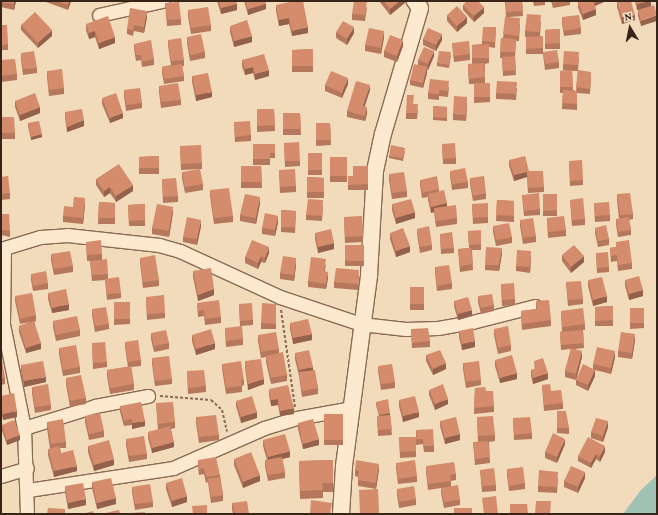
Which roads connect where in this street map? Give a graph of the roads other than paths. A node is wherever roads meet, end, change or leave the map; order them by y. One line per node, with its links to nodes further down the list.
1 (162, 1): 3 (street)
2 (421, 3): 7 (street)
3 (99, 15)
4 (3, 249): 6 (street); 7 (street)
5 (535, 306): 7 (street)
6 (2, 324): 10 (street)
7 (361, 324): 9 (street)
8 (148, 396): 10 (street)
9 (352, 408): 13 (street); 15 (street)
10 (24, 428): 11 (street)
11 (27, 468): 12 (street); 13 (street)
12 (1, 476)
13 (28, 490): 14 (street)
14 (27, 514)
15 (341, 514)

